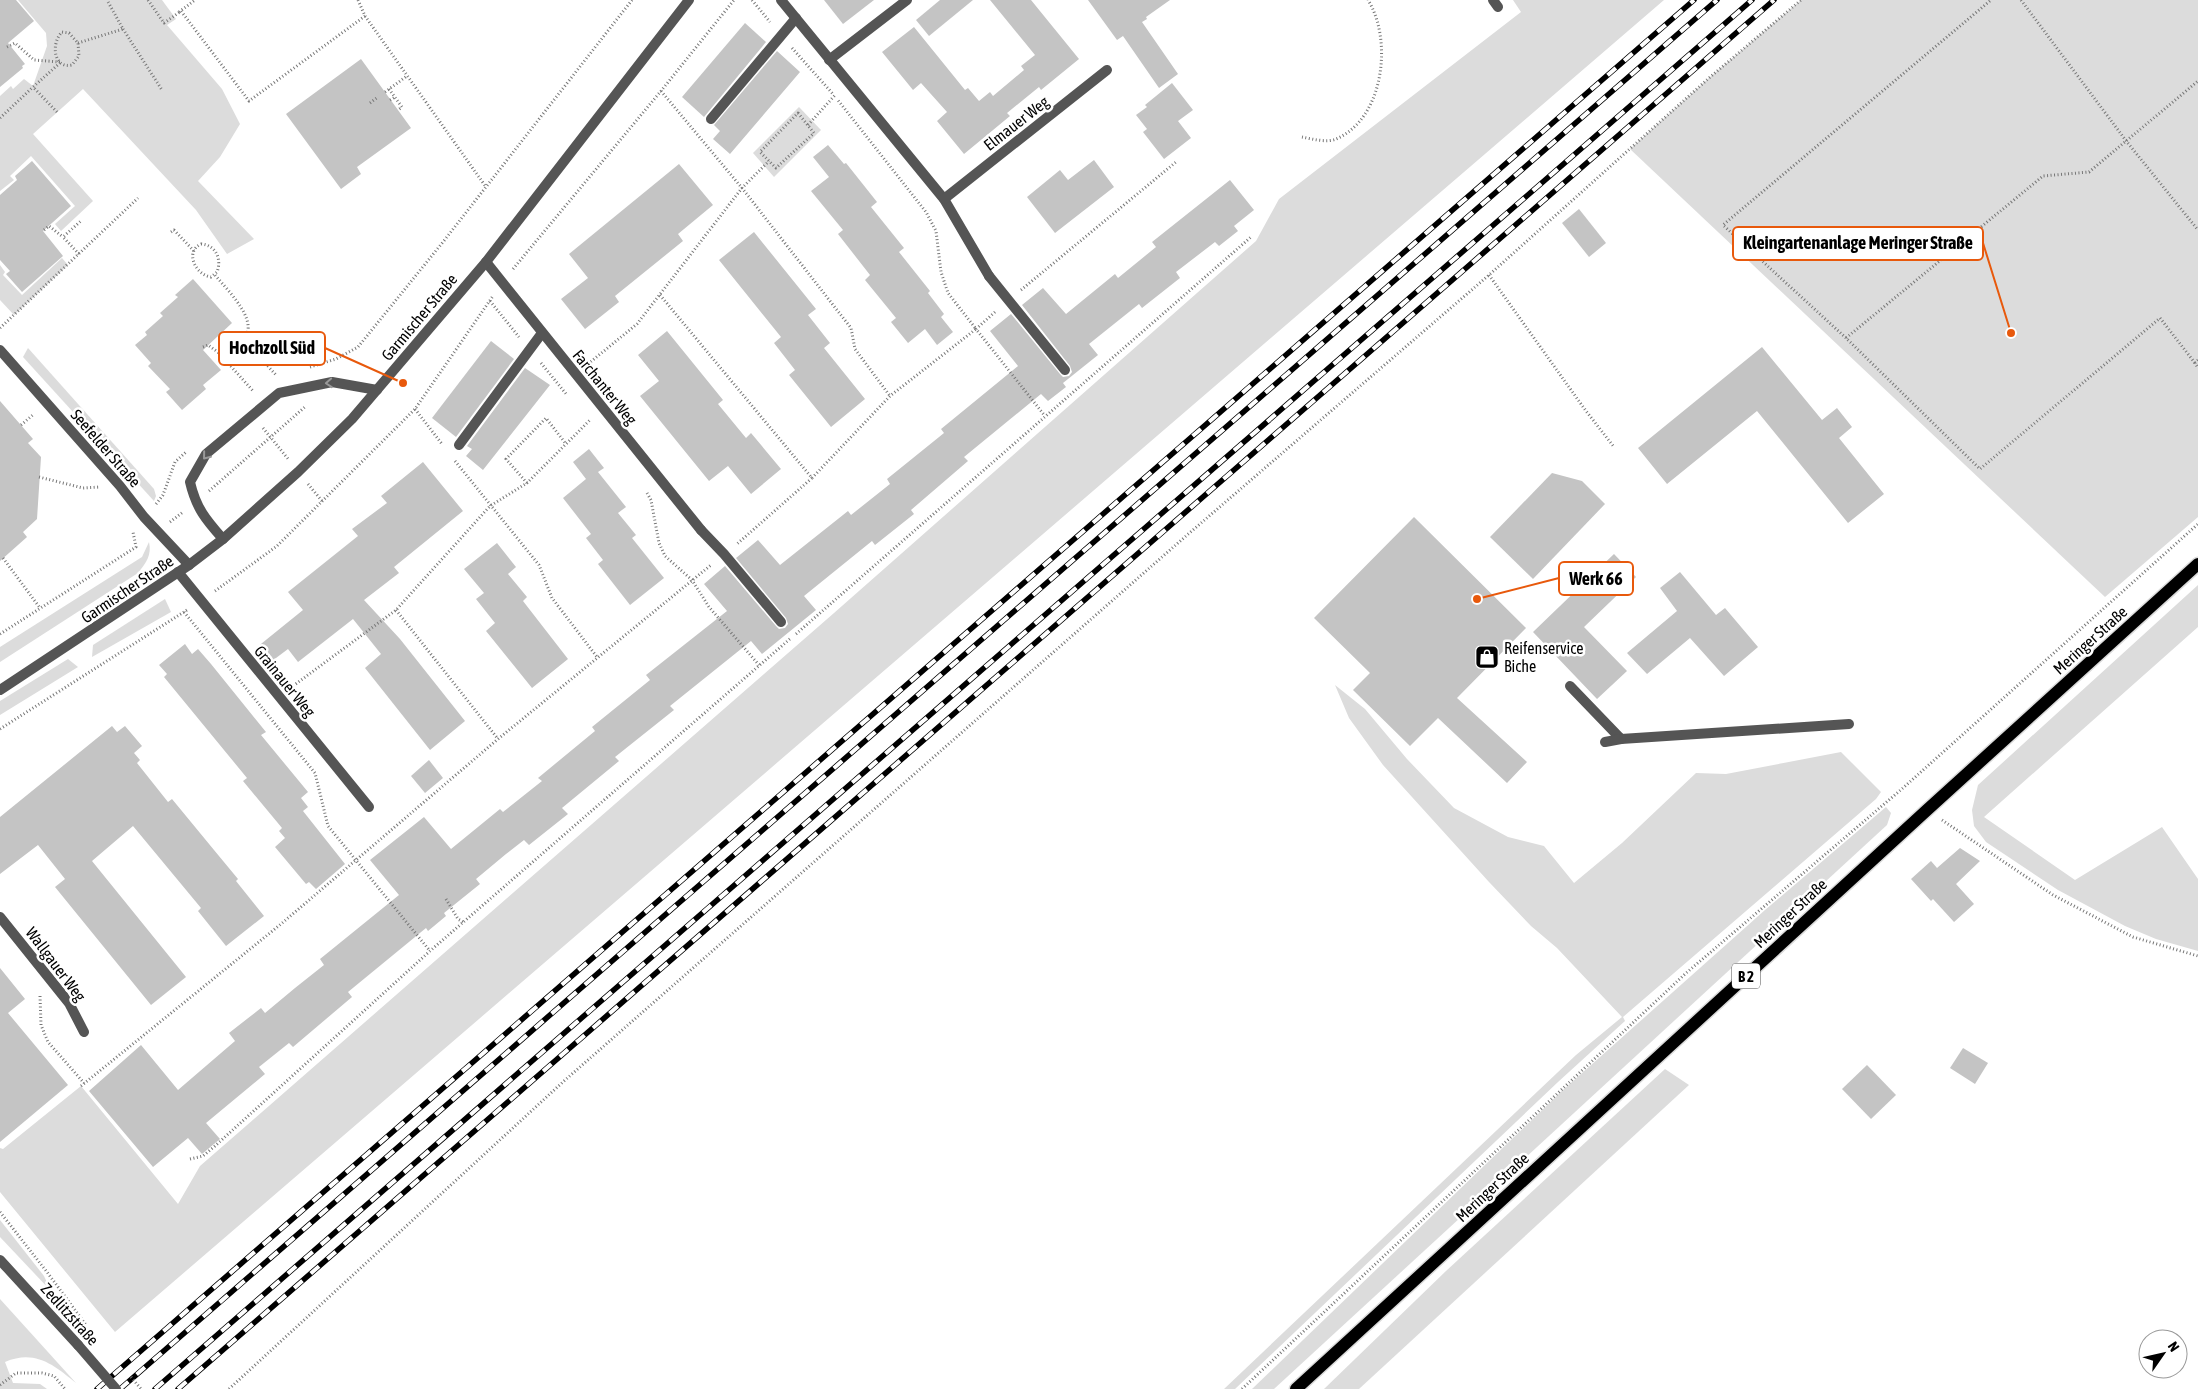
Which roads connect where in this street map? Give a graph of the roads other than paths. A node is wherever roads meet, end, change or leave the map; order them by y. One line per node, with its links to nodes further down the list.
1 (689, 0): 9 (street, Garmischer Straße)
2 (781, 0): 4 (street)
3 (907, 0): 5 (street)
4 (796, 18): 5 (street); 7 (street)
5 (829, 60): 8 (street)
6 (1107, 70): 8 (street, Elmauer Weg)
7 (711, 119)
8 (944, 200): 12 (street)
9 (486, 262): 10 (street, Farchanter Weg); 13 (street, Garmischer Straße)
10 (542, 333): 14 (street); 19 (street, Farchanter Weg)
11 (0, 350): 17 (street, Seefelder Straße)
12 (1065, 370)
13 (377, 390): 15 (street, Garmischer Straße); 15 (street, one-way to 15)
14 (459, 445)
15 (223, 539): 17 (street, Garmischer Straße)
16 (2198, 564): 30 (main road, Meringer Straße / B 2)
17 (189, 565): 18 (street, Garmischer Straße)
18 (178, 572): 21 (street, Garmischer Straße); 25 (street, Grainauer Weg)
19 (781, 622)
20 (1570, 686): 23 (street)
21 (0, 690)
22 (1849, 724): 23 (street)
23 (1621, 739): 24 (street)
24 (1605, 742)
25 (369, 807)
26 (0, 917): 27 (street, Wallgauer Weg)
27 (84, 1032)
28 (0, 1260): 29 (street, Zedlitzstraße, bridge)
29 (116, 1389)
30 (1296, 1389)

